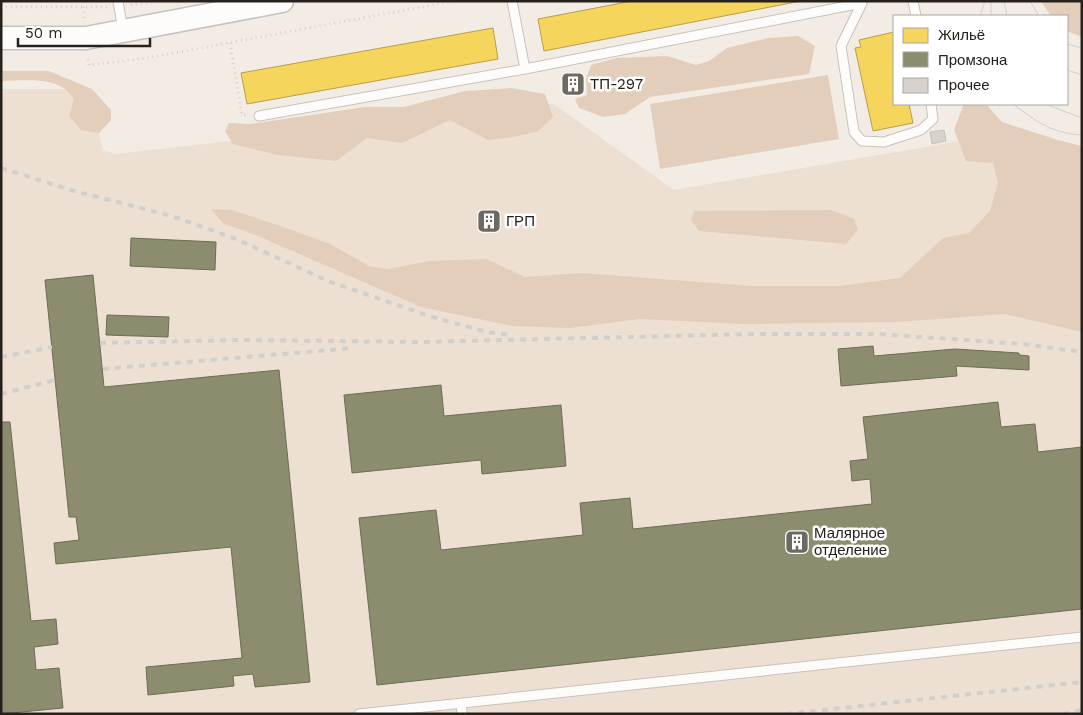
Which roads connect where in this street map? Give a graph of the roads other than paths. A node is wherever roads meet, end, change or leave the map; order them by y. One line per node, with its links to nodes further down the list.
1 (282, 1): 7 (main road)
2 (512, 1): 9 (lane)
3 (913, 1): 6 (lane)
4 (862, 2): 9 (lane); 10 (lane)
5 (118, 4): 7 (lane)
6 (916, 15)
7 (123, 31): 8 (main road)
8 (1, 38)
9 (525, 69): 11 (lane)
10 (931, 105)
11 (259, 116)
12 (1082, 637): 13 (lane)
13 (461, 702): 14 (lane); 15 (lane)
14 (359, 714)
15 (462, 714)

